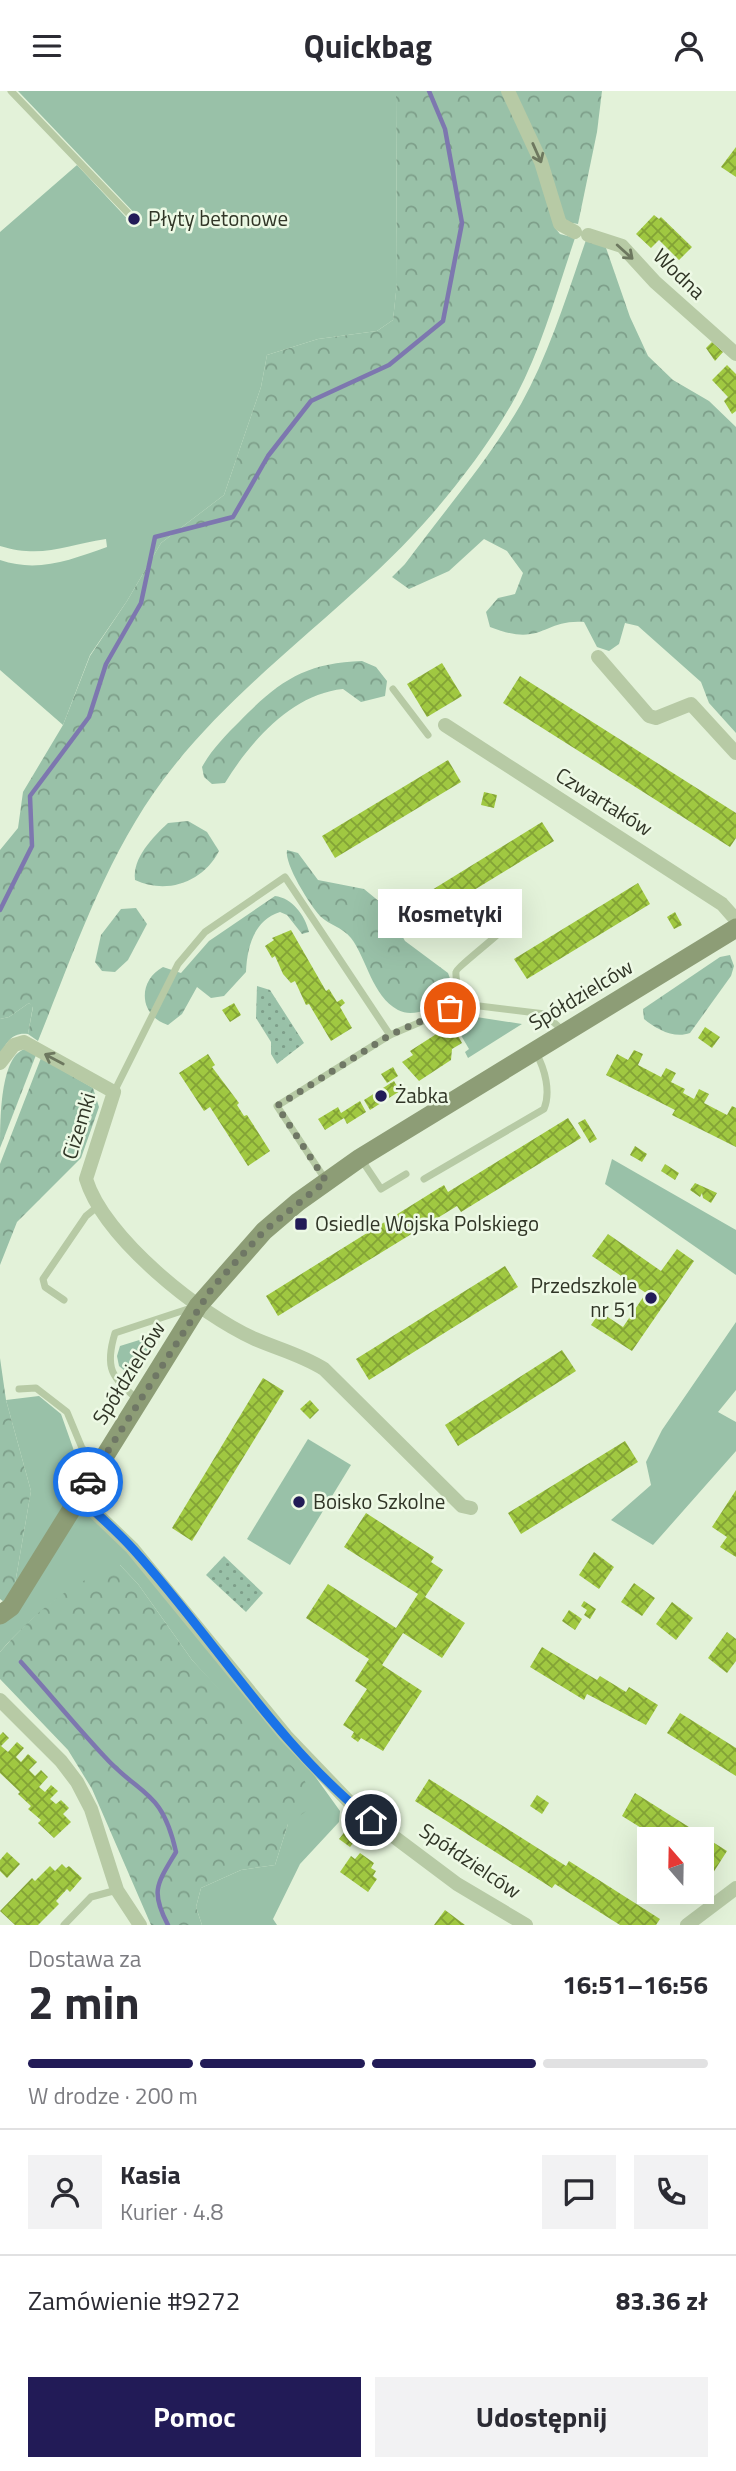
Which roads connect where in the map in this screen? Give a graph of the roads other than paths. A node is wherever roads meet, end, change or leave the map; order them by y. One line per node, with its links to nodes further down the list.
1 (10, 91): 3 (lane)
2 (508, 91): 4 (street, Wodna, one-way to 4)
3 (129, 214)
4 (736, 354)
5 (598, 657): 9 (street)
6 (393, 689): 8 (lane)
7 (445, 725): 10 (street, Czwartaków)
8 (428, 735)
9 (736, 753)
10 (736, 920)
11 (508, 925): 13 (lane)
12 (736, 928): 14 (street, Spółdzielców)
13 (463, 1005): 14 (lane); 15 (lane)
14 (564, 1032): 16 (street, Spółdzielców)
15 (390, 1035): 18 (lane); 22 (lane)
16 (534, 1050): 19 (street, Spółdzielców); 21 (lane)
17 (0, 1063): 18 (street, Ciżemki, one-way to 17)
18 (114, 1092): 23 (street, Ciżemki)
19 (360, 1159): 20 (lane); 22 (street, Spółdzielców)
20 (406, 1174)
21 (424, 1179)
22 (326, 1181): 25 (street, Spółdzielców)
23 (97, 1207): 24 (lane); 25 (street, Ciżemki)
24 (64, 1300)
25 (198, 1306): 27 (street, Spółdzielców); 27 (lane); 30 (street, Ciżemki)
26 (19, 1389): 28 (lane)
27 (138, 1401): 28 (street, Spółdzielców)
28 (98, 1464): 29 (street, Spółdzielców)
29 (79, 1497): 31 (street); 37 (street, Spółdzielców)
30 (471, 1508)
31 (0, 1615)
32 (0, 1700): 34 (street)
33 (736, 1888): 38 (street)
34 (117, 1890): 35 (lane); 36 (street)
35 (64, 1925)
36 (140, 1925)
37 (526, 1925)
38 (687, 1925)

